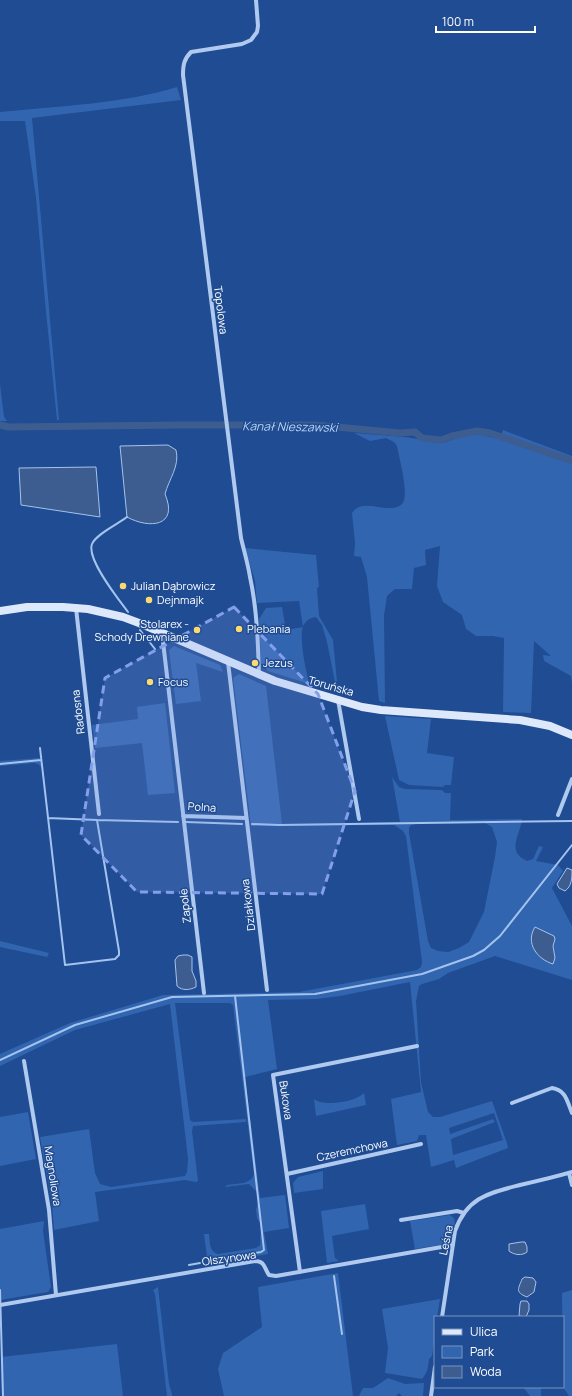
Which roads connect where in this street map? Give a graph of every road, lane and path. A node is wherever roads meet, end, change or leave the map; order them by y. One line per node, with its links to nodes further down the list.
1 (256, 0): 6 (street, Topolowa)
2 (76, 608): 3 (main road, Toruńska); 4 (main road, Toruńska); 10 (street, Radosna)
3 (0, 611)
4 (162, 633): 5 (main road, Toruńska); 12 (street, Polna)
5 (228, 662): 6 (main road, Toruńska); 13 (street)
6 (258, 675): 7 (main road, Toruńska)
7 (338, 700): 8 (main road, Toruńska); 14 (street)
8 (572, 735)
9 (572, 779): 11 (street)
10 (99, 814)
11 (558, 815)
12 (183, 816): 13 (street, Polna); 16 (street, Zapole)
13 (246, 818): 15 (street, Działkowa)
14 (359, 819)
15 (267, 990)
16 (204, 993)
17 (417, 1046): 23 (street, Bukowa)
18 (24, 1061): 29 (street, Magnoliowa)
19 (512, 1103): 20 (street)
20 (572, 1113)
21 (421, 1144): 23 (street, Czeremchowa)
22 (570, 1172): 24 (street); 25 (street, Leśna)
23 (287, 1174): 28 (street, Bukowa)
24 (572, 1185)
25 (464, 1213): 26 (street); 27 (street, Leśna)
26 (401, 1220)
27 (453, 1245): 28 (street, Olszynowa); 31 (street, Leśna)
28 (300, 1272): 29 (street, Olszynowa)
29 (56, 1295): 30 (street, Olszynowa)
30 (1, 1305)
31 (442, 1316)
32 (434, 1374): 33 (street)
33 (431, 1396)

